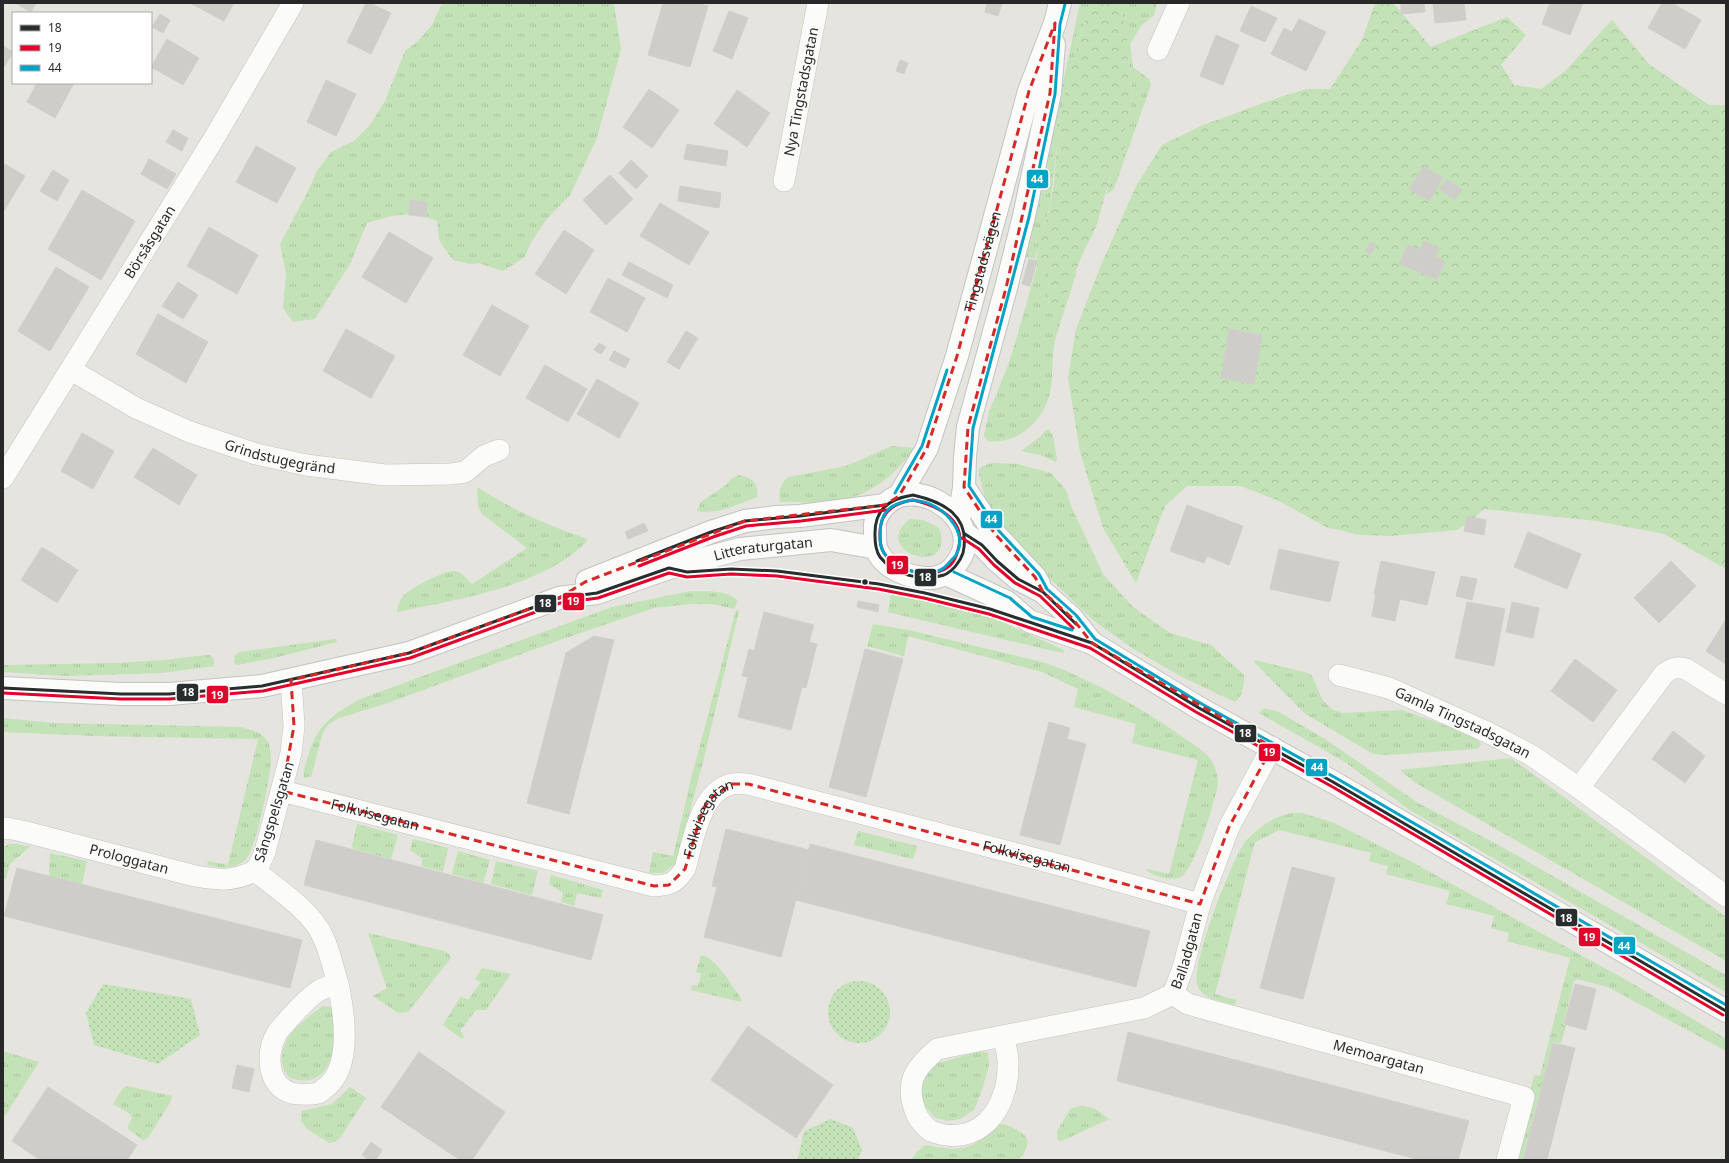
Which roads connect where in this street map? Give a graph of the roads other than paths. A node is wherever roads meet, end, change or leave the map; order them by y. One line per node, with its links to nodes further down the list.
1 (293, 3): 7 (street, Börsåsgatan)
2 (818, 3): 6 (street, Nya Tingstadsgatan)
3 (1179, 3): 5 (street)
4 (1058, 13): 10 (street, Tingstadsvägen); 11 (street, Tingstadsvägen)
5 (1158, 50)
6 (784, 181)
7 (71, 370): 8 (street, Grindstugegränd); 9 (street, Börsåsgatan)
8 (499, 450)
9 (3, 478)
10 (964, 487): 12 (street, Tingstadsvägen); 15 (street, Litteraturgatan)
11 (892, 501): 12 (street, Litteraturgatan); 13 (street); 16 (street, Litteraturgatan)
12 (962, 527): 14 (street); 15 (street, Litteraturgatan)
13 (876, 548): 14 (street); 16 (street, Litteraturgatan)
14 (946, 574): 17 (street, Litteraturgatan)
15 (1043, 592): 17 (street, Litteraturgatan)
16 (559, 598): 19 (street, Litteraturgatan)
17 (1092, 643): 22 (street, Litteraturgatan)
18 (1339, 675): 23 (street, Gamla Tingstadsgatan)
19 (291, 680): 20 (street, Litteraturgatan); 24 (street, Sångspelsgatan)
20 (3, 688)
21 (1726, 694): 23 (street)
22 (1272, 747): 28 (street, Balladgatan); 31 (street, Litteraturgatan)
23 (1579, 788): 27 (street, Gamla Tingstadsgatan)
24 (282, 791): 26 (street, Sångspelsgatan); 28 (street, Folkvisegatan)
25 (3, 829): 26 (street, Prologgatan)
26 (254, 871): 29 (street, Sångspelsgatan)
27 (1726, 896)
28 (1200, 904): 30 (street, Balladgatan)
29 (338, 984): 29 (street, Sångspelsgatan)
30 (1173, 994): 32 (street, Balladgatan); 33 (street, Memoargatan)
31 (1726, 1011)
32 (1003, 1036): 32 (street, Balladgatan)
33 (1507, 1160)

